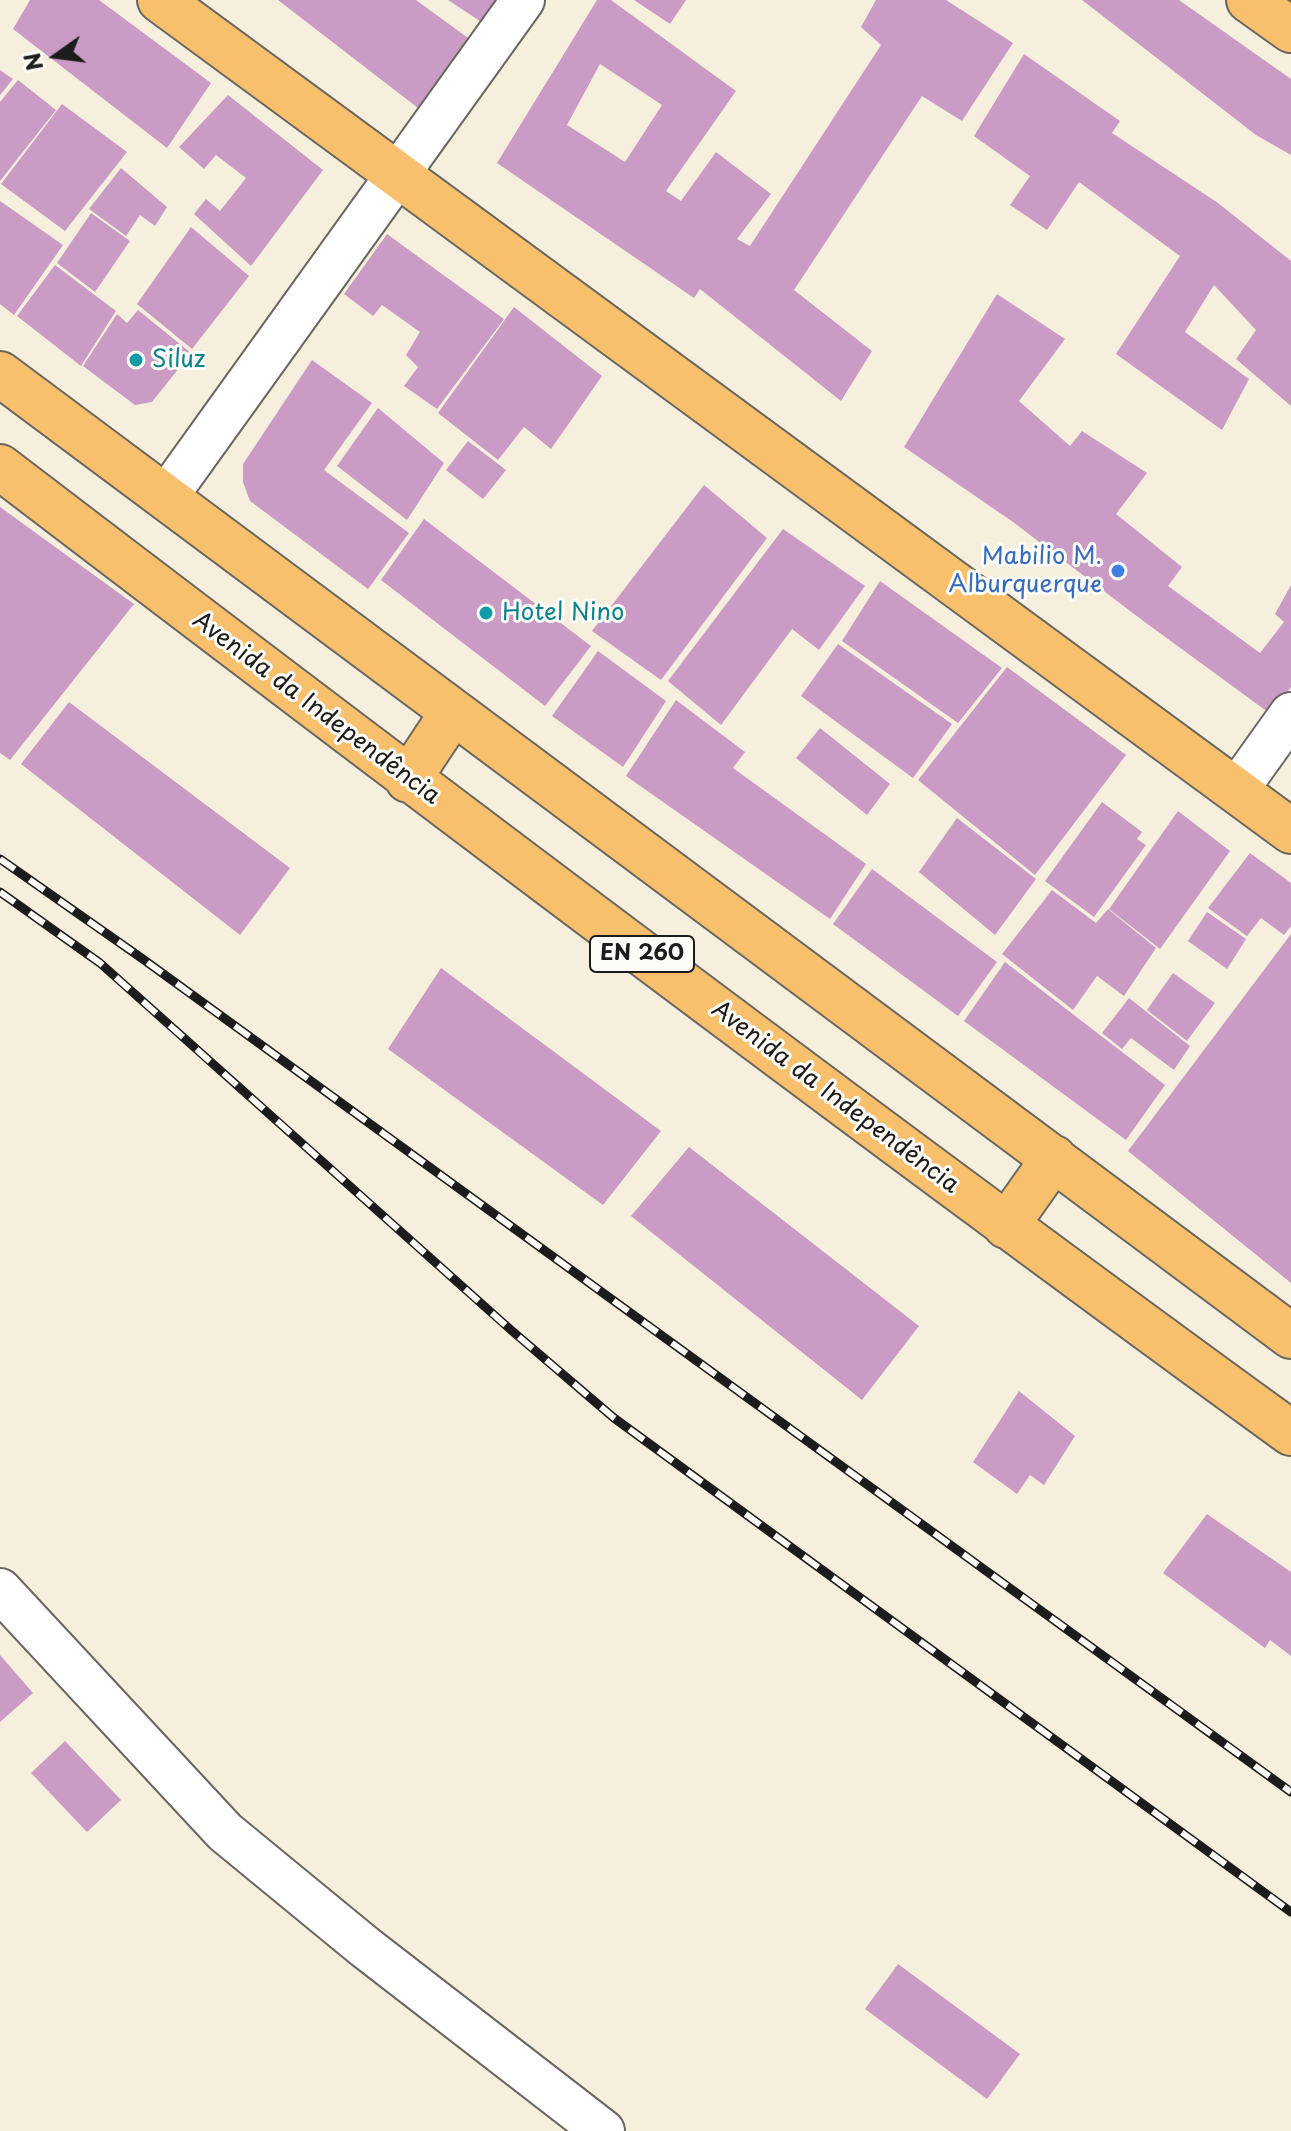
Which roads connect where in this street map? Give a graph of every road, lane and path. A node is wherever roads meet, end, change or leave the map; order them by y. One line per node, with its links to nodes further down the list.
1 (160, 0): 3 (main road)
2 (523, 0): 3 (street)
3 (398, 176): 6 (street); 10 (main road)
4 (0, 374): 6 (main road, EN 260)
5 (0, 467): 9 (main road, Avenida da Independência / EN 260)
6 (166, 497): 7 (main road, EN 260)
7 (453, 712): 9 (main road); 12 (main road, EN 260)
8 (1291, 714): 10 (street)
9 (408, 780): 13 (main road, Avenida da Independência / EN 260)
10 (1236, 791): 11 (main road)
11 (1291, 831)
12 (1054, 1158): 13 (main road); 14 (main road, EN 260)
13 (1006, 1226): 15 (main road, Avenida da Independência / EN 260)
14 (1291, 1336)
15 (1291, 1433)
16 (0, 1590): 17 (street)
17 (603, 2131)

